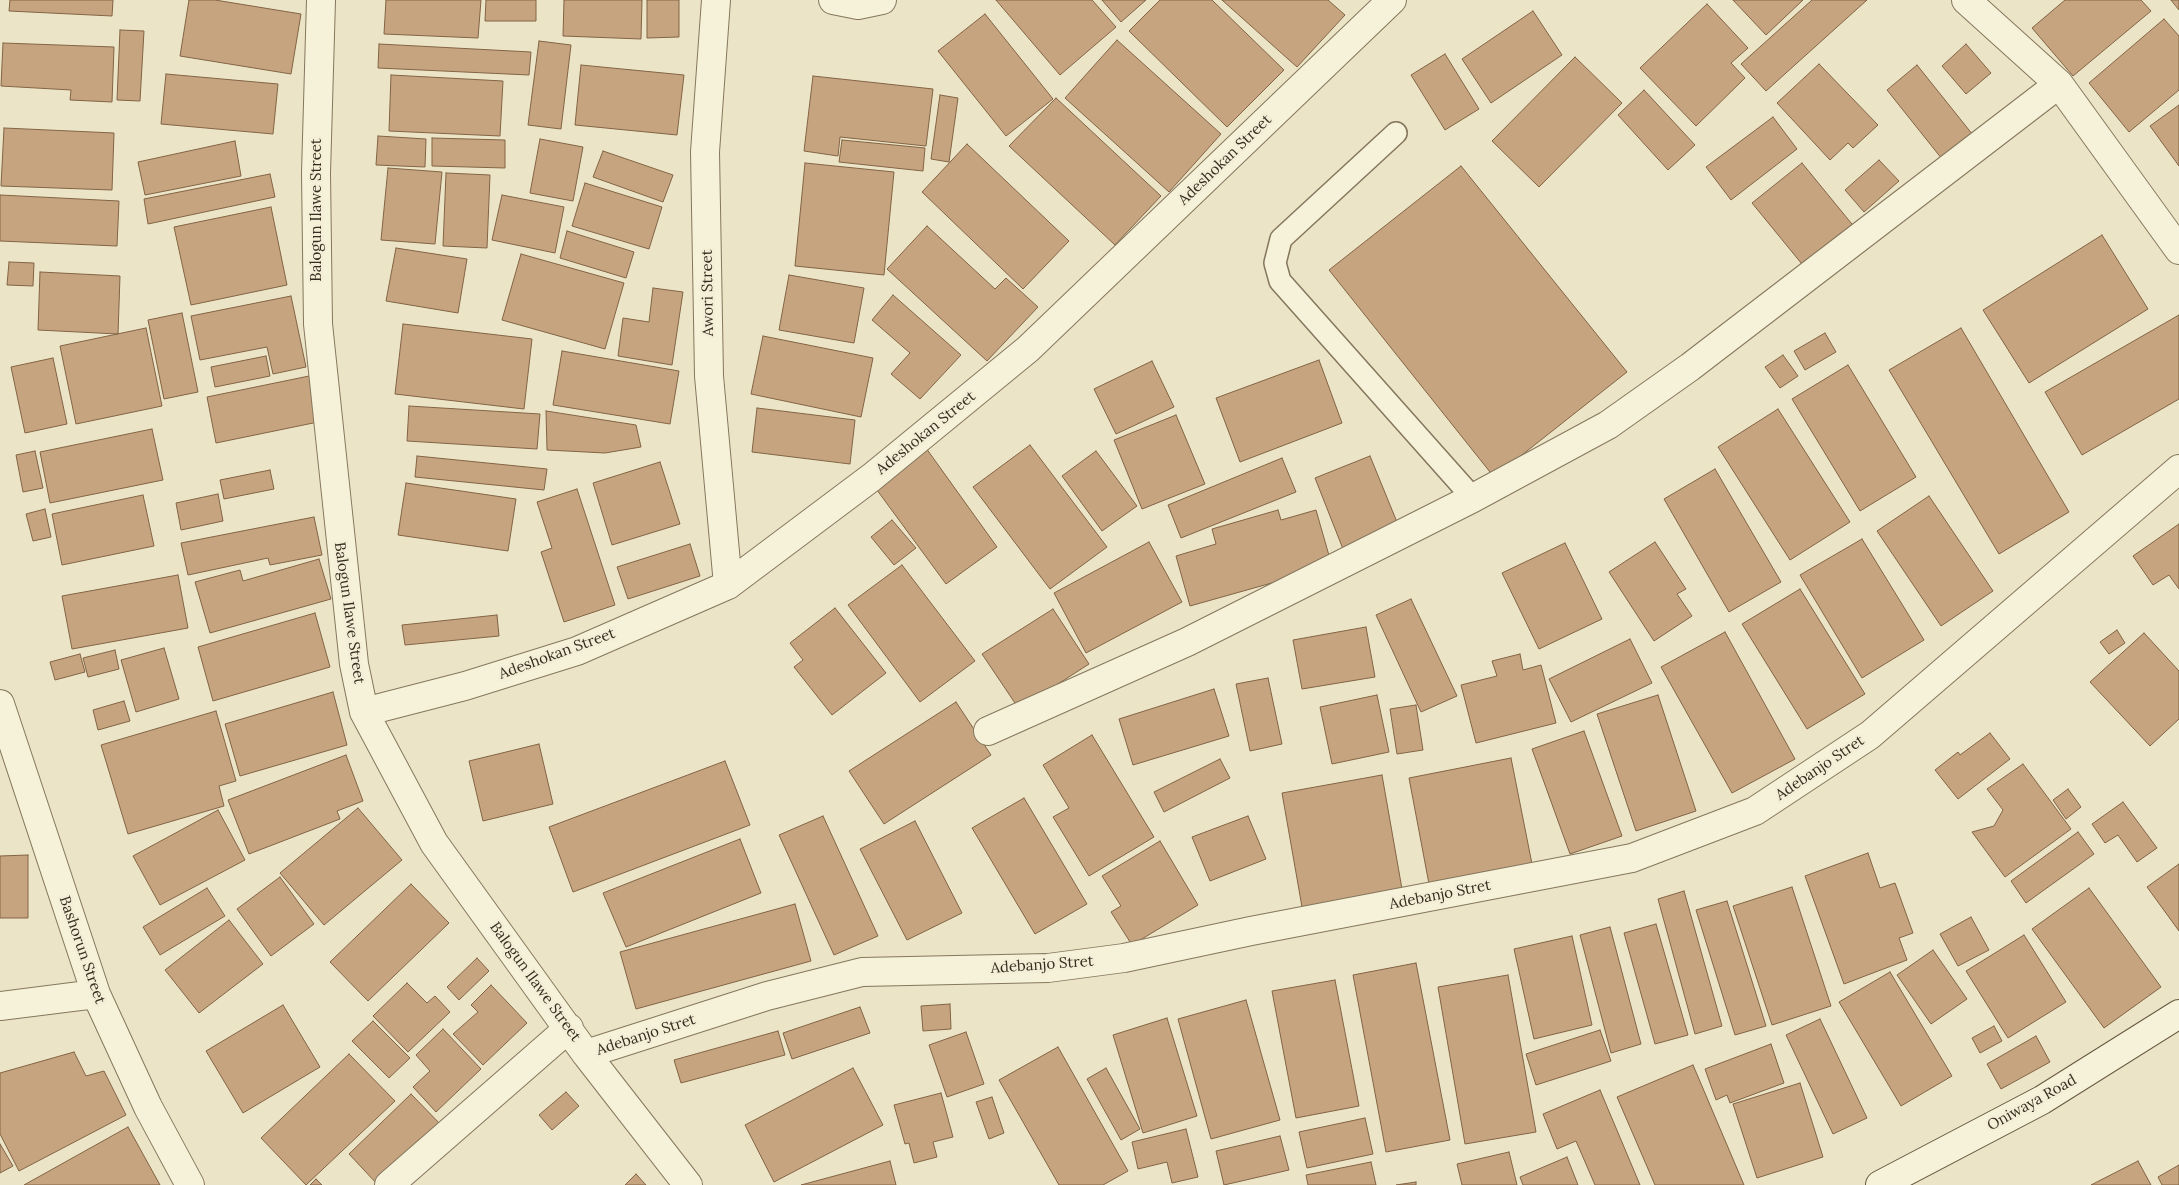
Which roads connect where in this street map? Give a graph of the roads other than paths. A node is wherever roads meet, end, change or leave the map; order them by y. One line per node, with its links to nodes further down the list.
1 (321, 0): 14 (street, Balogun Ilawe Street)
2 (716, 0): 12 (street, Awori Street)
3 (833, 0): 4 (street)
4 (882, 0)
5 (1392, 0): 12 (street, Adeshokan Street)
6 (1966, 0): 7 (street)
7 (2059, 84): 9 (street); 11 (street)
8 (1396, 133): 11 (lane)
9 (2179, 250)
10 (2179, 469): 20 (street, Adebanjo Stret)
11 (1473, 498): 15 (street)
12 (728, 585): 14 (street, Adeshokan Street)
13 (0, 704): 16 (street, Bashorun Street)
14 (364, 712): 19 (street, Balogun Ilawe Street)
15 (988, 731)
16 (96, 994): 17 (street); 21 (street, Bashorun Street)
17 (0, 1006)
18 (2179, 1014): 24 (street, Oniwaya Road)
19 (569, 1028): 20 (street, Balogun Ilawe Street); 22 (street)
20 (586, 1054): 23 (street, Balogun Ilawe Street)
21 (190, 1185)
22 (389, 1185)
23 (688, 1185)
24 (1880, 1185)

